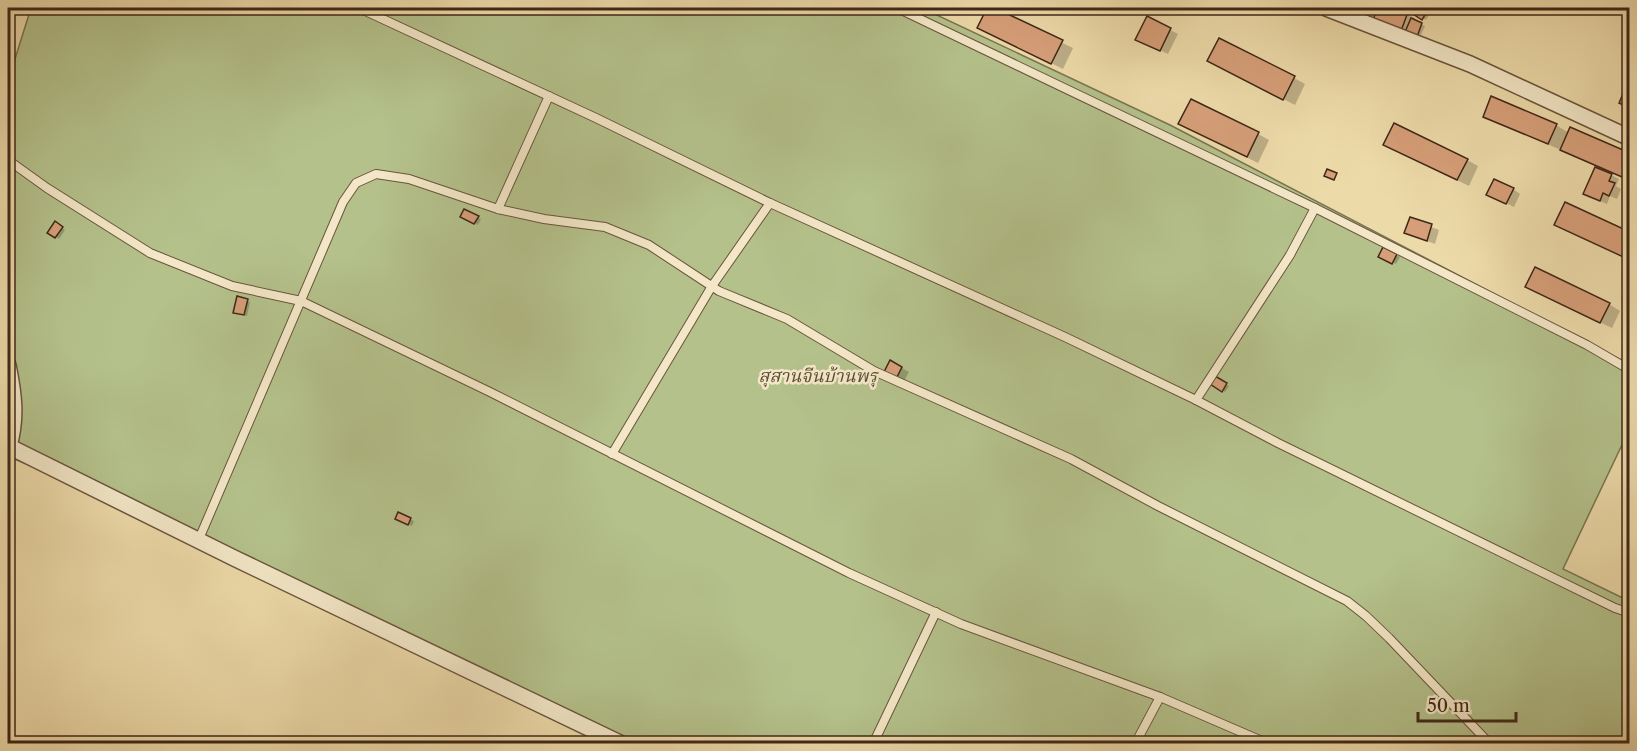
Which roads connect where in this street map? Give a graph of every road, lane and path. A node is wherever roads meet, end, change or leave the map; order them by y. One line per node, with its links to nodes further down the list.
1 (359, 8): 4 (lane)
2 (897, 8): 8 (lane)
3 (1326, 8): 5 (street)
4 (549, 96): 7 (lane); 9 (lane)
5 (1629, 138)
6 (8, 160): 11 (lane)
7 (770, 203): 10 (lane); 14 (lane)
8 (1315, 208): 13 (lane); 14 (lane)
9 (498, 209): 10 (lane); 11 (lane)
10 (712, 286): 16 (lane); 25 (lane)
11 (301, 301): 16 (lane); 17 (lane)
12 (8, 365): 15 (street)
13 (1629, 369)
14 (1196, 399): 19 (lane)
15 (8, 446): 17 (street)
16 (612, 454): 18 (lane)
17 (200, 539): 21 (street)
18 (936, 612): 20 (lane); 22 (lane)
19 (1629, 613)
20 (1160, 697): 23 (lane); 24 (lane)
21 (622, 744)
22 (873, 744)
23 (1135, 744)
24 (1269, 744)
25 (1490, 744)

